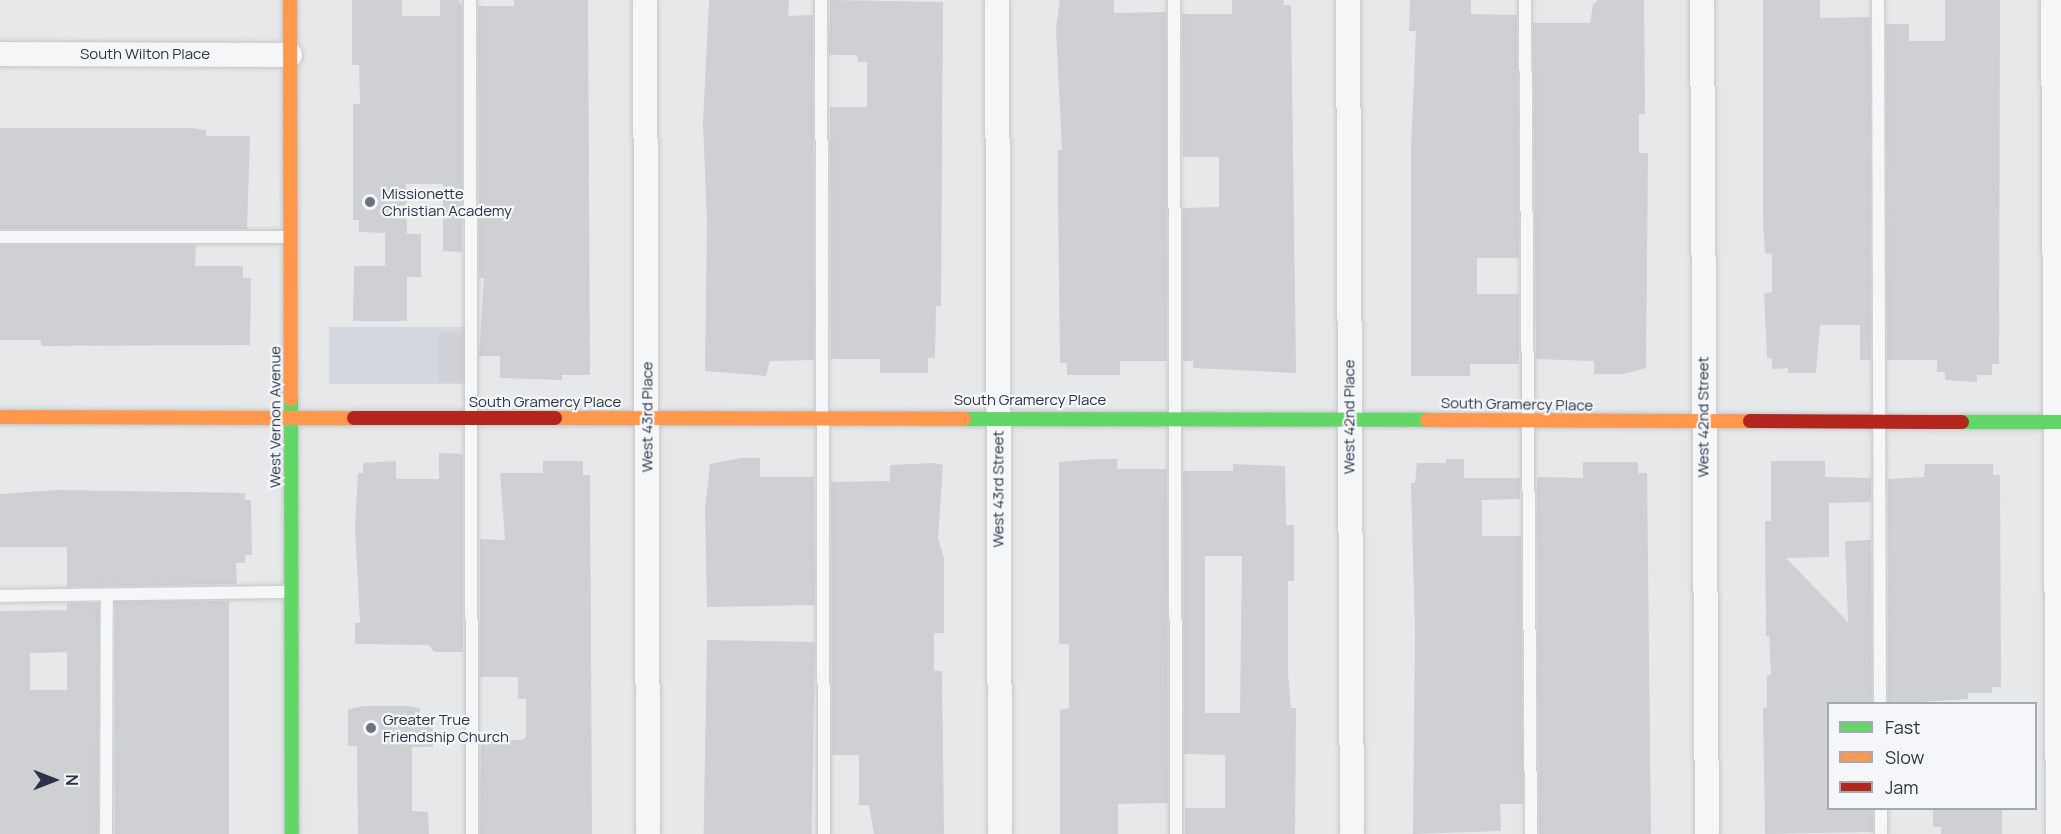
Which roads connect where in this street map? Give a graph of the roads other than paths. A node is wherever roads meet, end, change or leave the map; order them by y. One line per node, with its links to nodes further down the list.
1 (290, 0): 13 (street, West Vernon Avenue)
2 (470, 0): 20 (lane)
3 (645, 0): 23 (street, West 43rd Place)
4 (820, 0): 18 (lane)
5 (997, 0): 16 (street, West 43rd Street)
6 (1174, 0): 19 (lane)
7 (1348, 0): 21 (street, West 42nd Place)
8 (1525, 0): 24 (lane)
9 (1702, 0): 25 (street, West 42nd Street)
10 (1878, 0): 26 (lane)
11 (2053, 0): 27 (street)
12 (0, 54): 13 (street, South Wilton Place)
13 (290, 55): 15 (street, West Vernon Avenue)
14 (0, 237): 15 (lane)
15 (291, 237): 22 (street, West Vernon Avenue)
16 (997, 416): 18 (street, South Gramercy Place); 19 (street, South Gramercy Place); 38 (street, West 43rd Street)
17 (0, 417): 22 (street, South Gramercy Place)
18 (823, 417): 23 (street, South Gramercy Place); 37 (lane)
19 (1176, 417): 21 (street, South Gramercy Place); 39 (lane)
20 (472, 418): 22 (street, South Gramercy Place); 23 (street, South Gramercy Place); 35 (lane)
21 (1349, 418): 24 (street, South Gramercy Place); 40 (street, West 42nd Place)
22 (292, 419): 28 (street, West Vernon Avenue)
23 (647, 419): 36 (street, West 43rd Place)
24 (1528, 421): 25 (street, South Gramercy Place); 41 (lane)
25 (1703, 421): 26 (street, South Gramercy Place); 42 (street, West 42nd Street)
26 (1878, 422): 27 (street, South Gramercy Place); 31 (lane)
27 (2058, 422): 44 (street)
28 (292, 592): 29 (lane); 34 (street, West Vernon Avenue)
29 (107, 595): 30 (lane); 33 (lane)
30 (0, 596)
31 (1880, 702)
32 (1881, 810): 43 (lane)
33 (106, 834)
34 (292, 834)
35 (472, 834)
36 (648, 834)
37 (824, 834)
38 (1000, 834)
39 (1176, 834)
40 (1352, 834)
41 (1531, 834)
42 (1707, 834)
43 (1881, 834)
44 (2058, 834)

